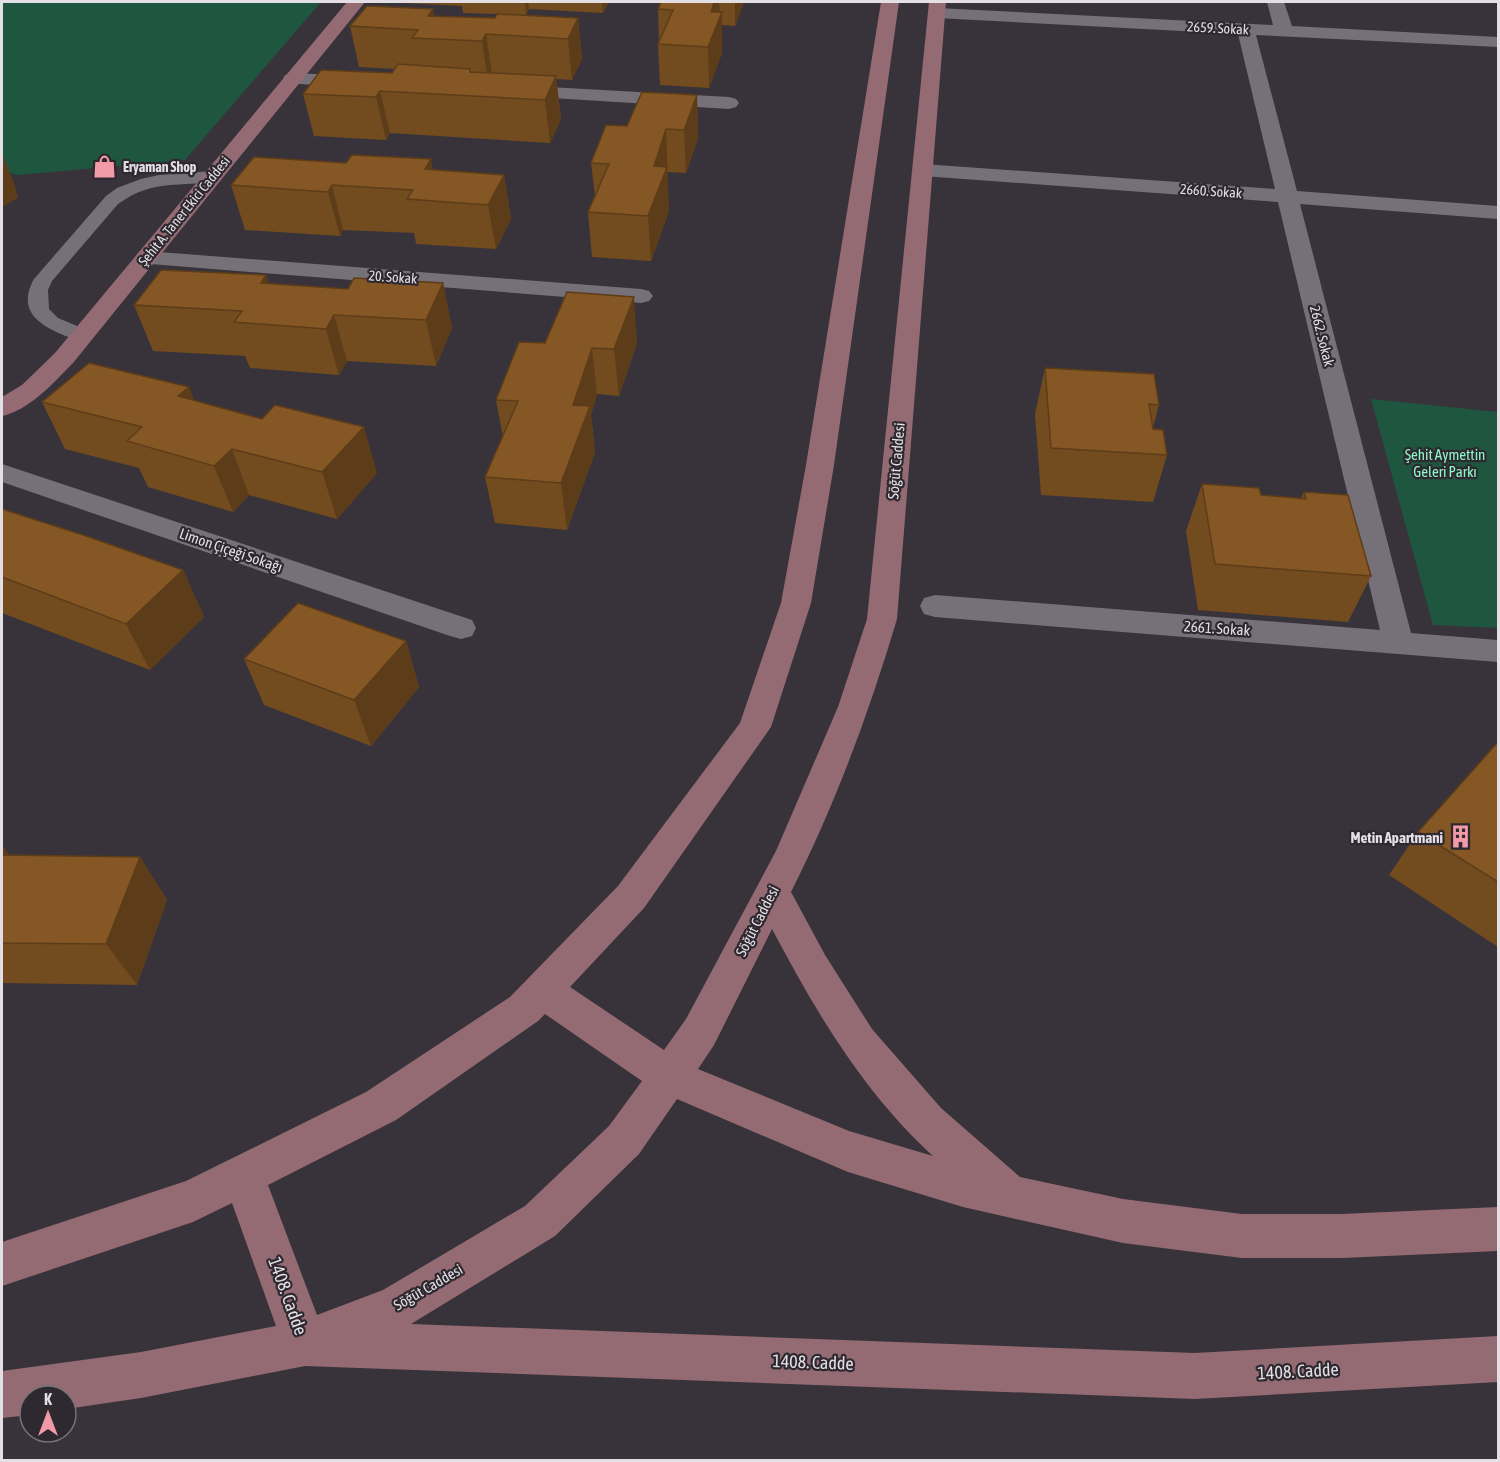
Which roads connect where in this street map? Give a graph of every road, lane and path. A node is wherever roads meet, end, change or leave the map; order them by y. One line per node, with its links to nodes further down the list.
1 (356, 2): 8 (main road, Şehit A. Taner Ekici Caddesi)
2 (890, 2): 26 (main road)
3 (1276, 2): 6 (street)
4 (937, 7): 5 (street, 2659. Sokak); 12 (main road, Söğüt Caddesi)
5 (1246, 29): 6 (street, 2659. Sokak); 14 (street, 2662. Sokak)
6 (1284, 31): 7 (street, 2659. Sokak)
7 (1498, 42)
8 (292, 79): 9 (street); 13 (main road, Şehit A. Taner Ekici Caddesi)
9 (375, 83)
10 (493, 90): 11 (street)
11 (729, 103)
12 (922, 170): 14 (street, 2660. Sokak); 25 (main road, Söğüt Caddesi)
13 (212, 176): 16 (main road, Şehit A. Taner Ekici Caddesi); 18 (lane)
14 (1288, 196): 15 (street, 2660. Sokak); 23 (street, 2662. Sokak)
15 (1498, 212)
16 (146, 258): 17 (street, 20. Sokak); 18 (main road, Şehit A. Taner Ekici Caddesi)
17 (641, 296)
18 (82, 335): 19 (main road, Şehit A. Taner Ekici Caddesi)
19 (2, 408)
20 (2, 473): 22 (street, Limon Çiçeği Sokağı)
21 (935, 606): 23 (street, 2661. Sokak)
22 (461, 628)
23 (1398, 642): 24 (street, 2661. Sokak)
24 (1498, 651)
25 (772, 893): 27 (main road, Söğüt Caddesi); 29 (main road)
26 (542, 990): 27 (main road); 28 (main road)
27 (669, 1076): 29 (main road); 32 (main road, Söğüt Caddesi)
28 (243, 1176): 31 (main road); 32 (main road, 1408. Cadde)
29 (1008, 1195): 30 (main road)
30 (1498, 1229)
31 (2, 1264)
32 (305, 1343): 33 (main road, 1408. Cadde); 34 (main road, Söğüt Caddesi)
33 (1498, 1359)
34 (2, 1395)

